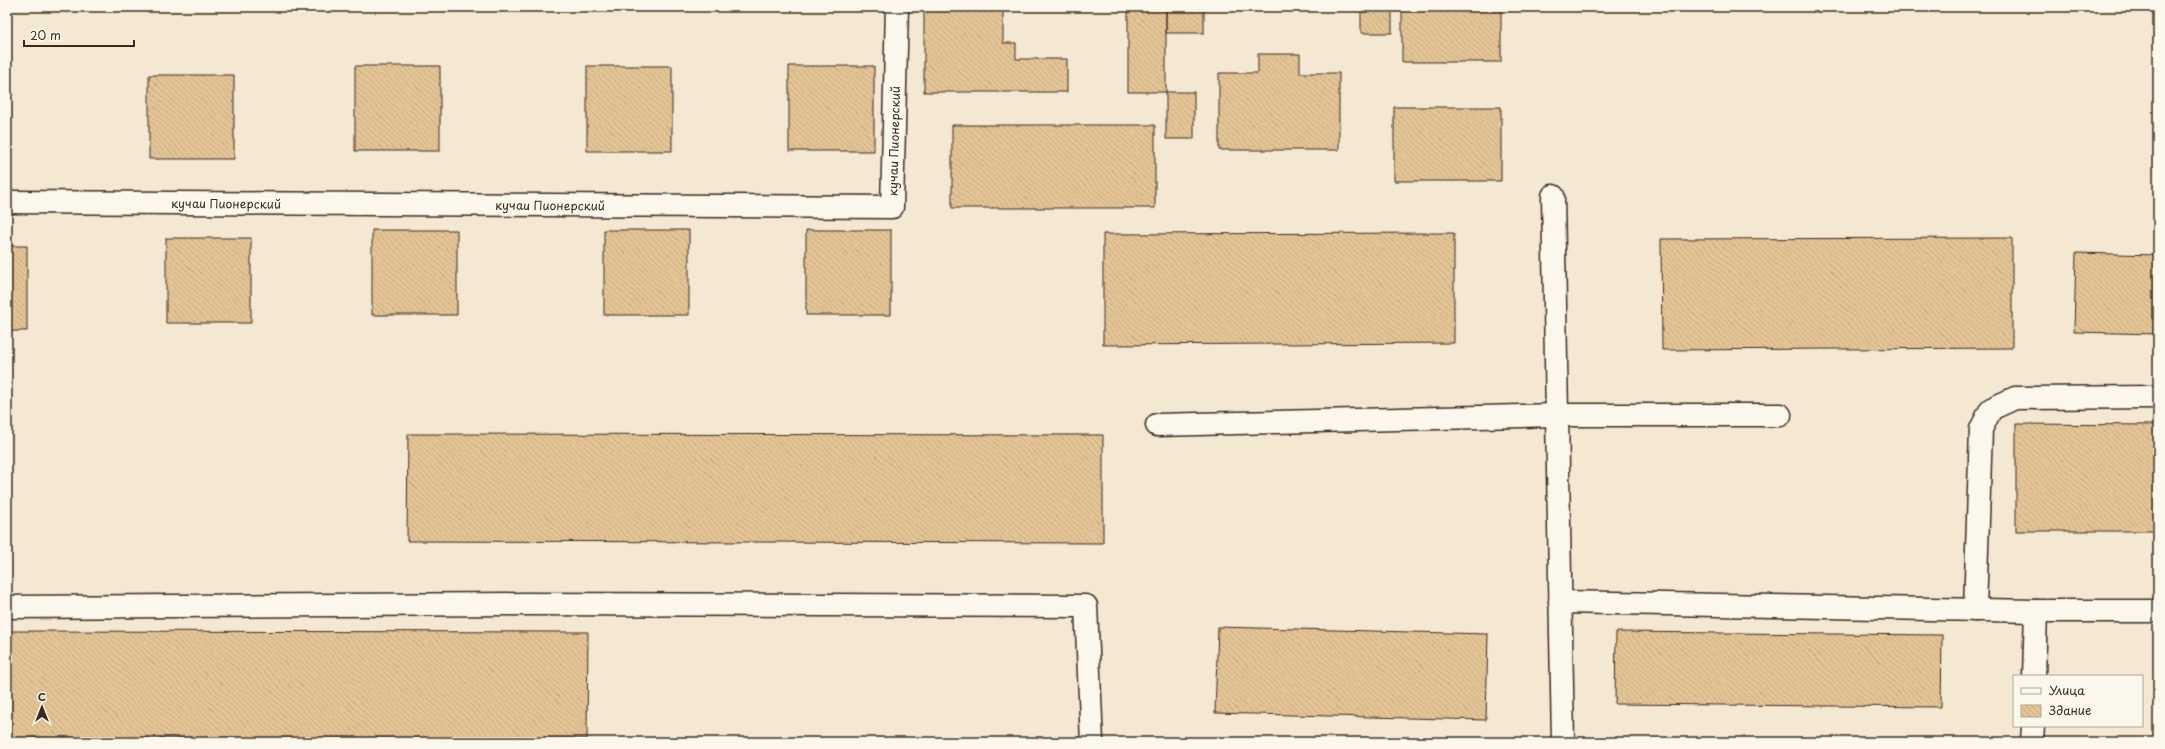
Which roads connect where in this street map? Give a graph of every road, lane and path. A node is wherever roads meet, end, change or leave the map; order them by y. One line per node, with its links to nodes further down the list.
1 (897, 7): 3 (street, кучаи Пионерский)
2 (1553, 196): 5 (street)
3 (7, 202)
4 (2158, 397): 10 (street)
5 (1557, 415): 6 (street); 7 (street); 8 (street)
6 (1780, 415)
7 (1158, 425)
8 (1560, 602): 10 (street); 16 (street)
9 (7, 607): 15 (street)
10 (1975, 610): 11 (street)
11 (2036, 611): 12 (street); 13 (street)
12 (2158, 611)
13 (2034, 675)
14 (2033, 727): 17 (street)
15 (1092, 742)
16 (1563, 742)
17 (2032, 742)

